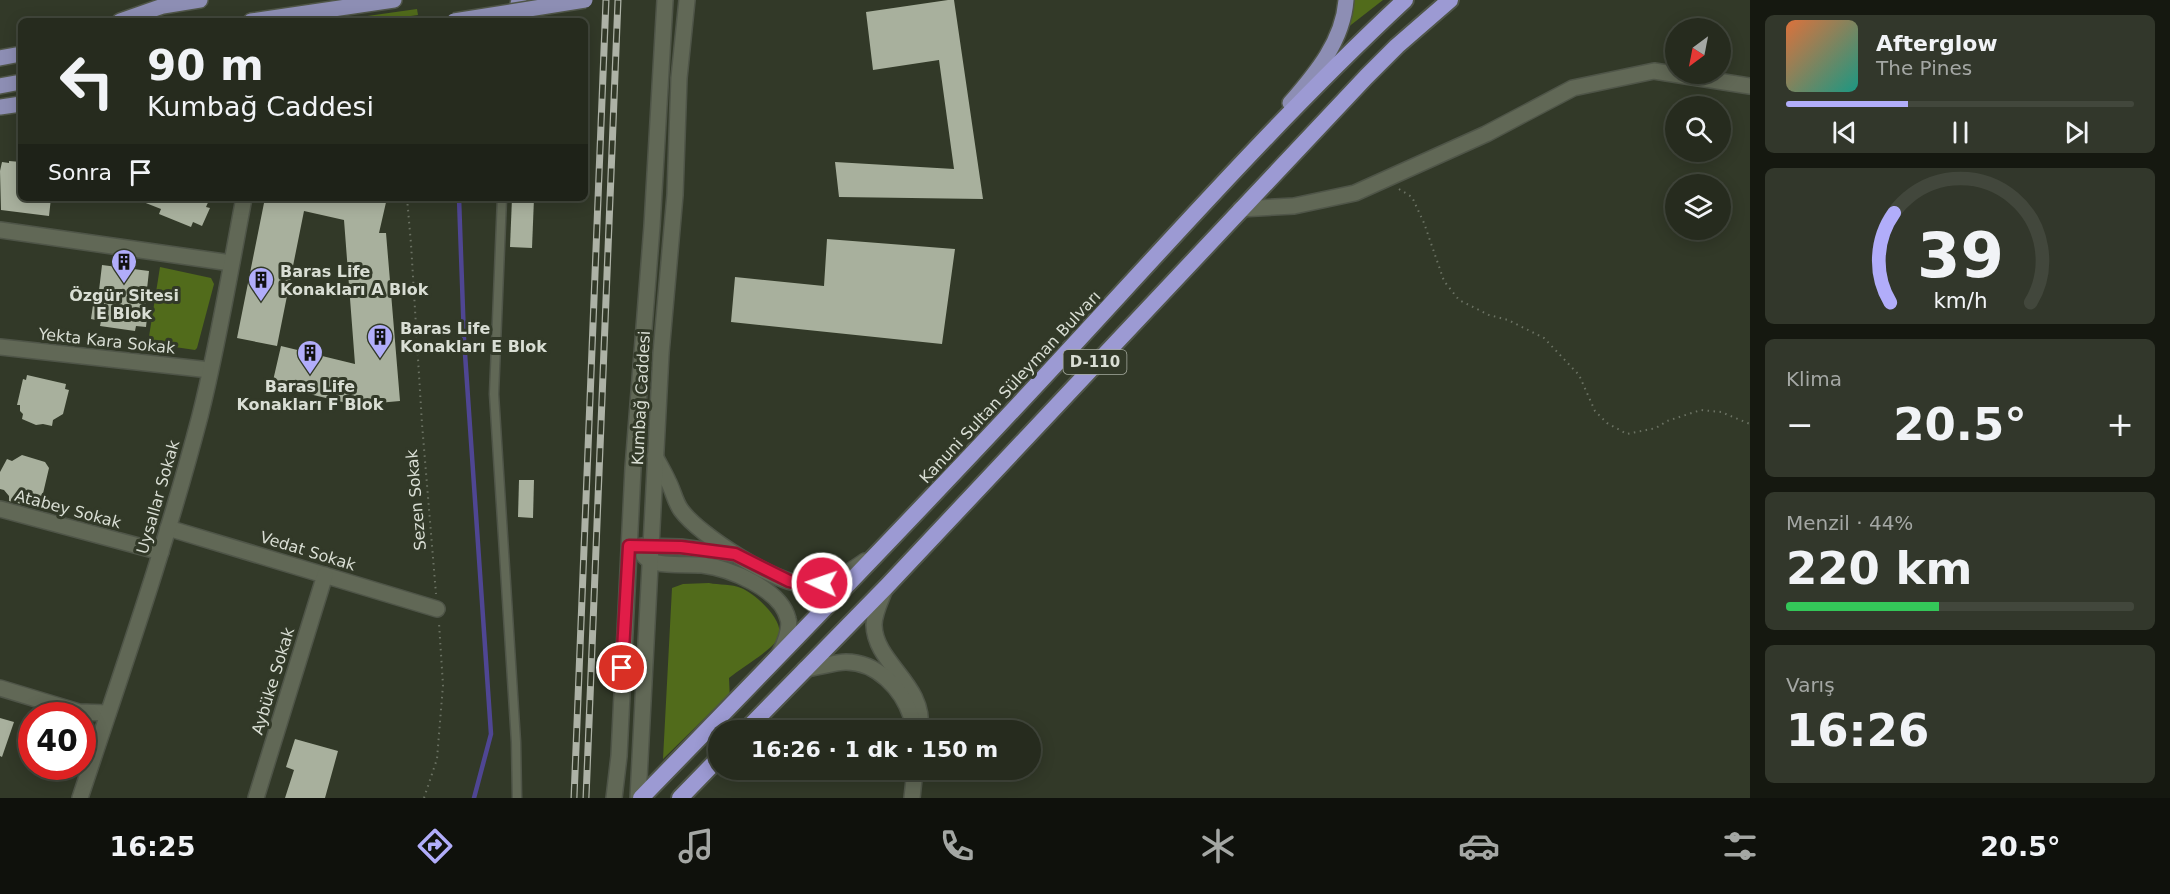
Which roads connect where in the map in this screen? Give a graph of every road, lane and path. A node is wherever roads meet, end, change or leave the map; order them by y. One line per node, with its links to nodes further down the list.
1 (200, 0): 10 (main road)
2 (394, 0): 11 (main road)
3 (519, 0): 13 (main road)
4 (585, 0): 12 (main road, bridge)
5 (665, 0): 36 (street, Kumbağ Caddesi)
6 (687, 0): 32 (street, Kumbağ Caddesi)
7 (1346, 0): 22 (main road)
8 (1405, 0): 22 (highway, Kanuni Sultan Süleyman Bulvarı / D-110)
9 (1450, 0): 26 (highway, D-110)
10 (129, 18)
11 (271, 18)
12 (473, 18)
13 (515, 18)
14 (18, 55): 15 (main road)
15 (0, 58)
16 (18, 83): 17 (main road)
17 (0, 86)
18 (1750, 86): 21 (street)
19 (18, 104): 20 (main road)
20 (0, 107)
21 (1383, 180): 26 (street); 31 (path)
22 (1222, 185): 39 (highway, Kanuni Sultan Süleyman Bulvarı / D-110)
23 (243, 201): 28 (street, Uysallar Sokak)
24 (407, 201): 43 (path, Sezen Sokak)
25 (502, 201): 56 (lane)
26 (1240, 209): 42 (highway, D-110)
27 (0, 230): 28 (street)
28 (231, 263): 30 (street, Uysallar Sokak)
29 (0, 347): 30 (street, Yekta Kara Sokak)
30 (210, 370): 34 (street, Uysallar Sokak)
31 (1750, 424)
32 (655, 456): 35 (street, Kumbağ Caddesi); 38 (street)
33 (0, 509): 37 (street, Atabey Sokak)
34 (168, 528): 37 (street, Uysallar Sokak); 41 (street, Vedat Sokak)
35 (651, 545): 36 (street); 38 (street); 40 (street, Kumbağ Caddesi)
36 (629, 546): 40 (street); 57 (street, Kumbağ Caddesi)
37 (161, 552): 47 (street, Uysallar Sokak)
38 (735, 554): 39 (street)
39 (878, 554): 44 (highway, Kanuni Sultan Süleyman Bulvarı / D-110)
40 (651, 561): 44 (street); 58 (street, Kumbağ Caddesi)
41 (325, 575): 43 (street, Vedat Sokak); 54 (street, Aybüke Sokak)
42 (887, 586): 45 (highway, D-110); 50 (street)
43 (437, 609): 55 (path, Sezen Sokak)
44 (777, 659): 58 (highway, Kanuni Sultan Süleyman Bulvarı / D-110)
45 (804, 669): 48 (highway, D-110); 49 (street)
46 (0, 688): 47 (street)
47 (108, 713): 53 (street, Uysallar Sokak)
48 (756, 720)
49 (912, 720)
50 (921, 720)
51 (708, 769): 59 (highway)
52 (914, 780): 60 (street)
53 (80, 798)
54 (256, 798)
55 (424, 798)
56 (517, 798)
57 (614, 798)
58 (639, 798)
59 (680, 798)
60 (912, 798)

